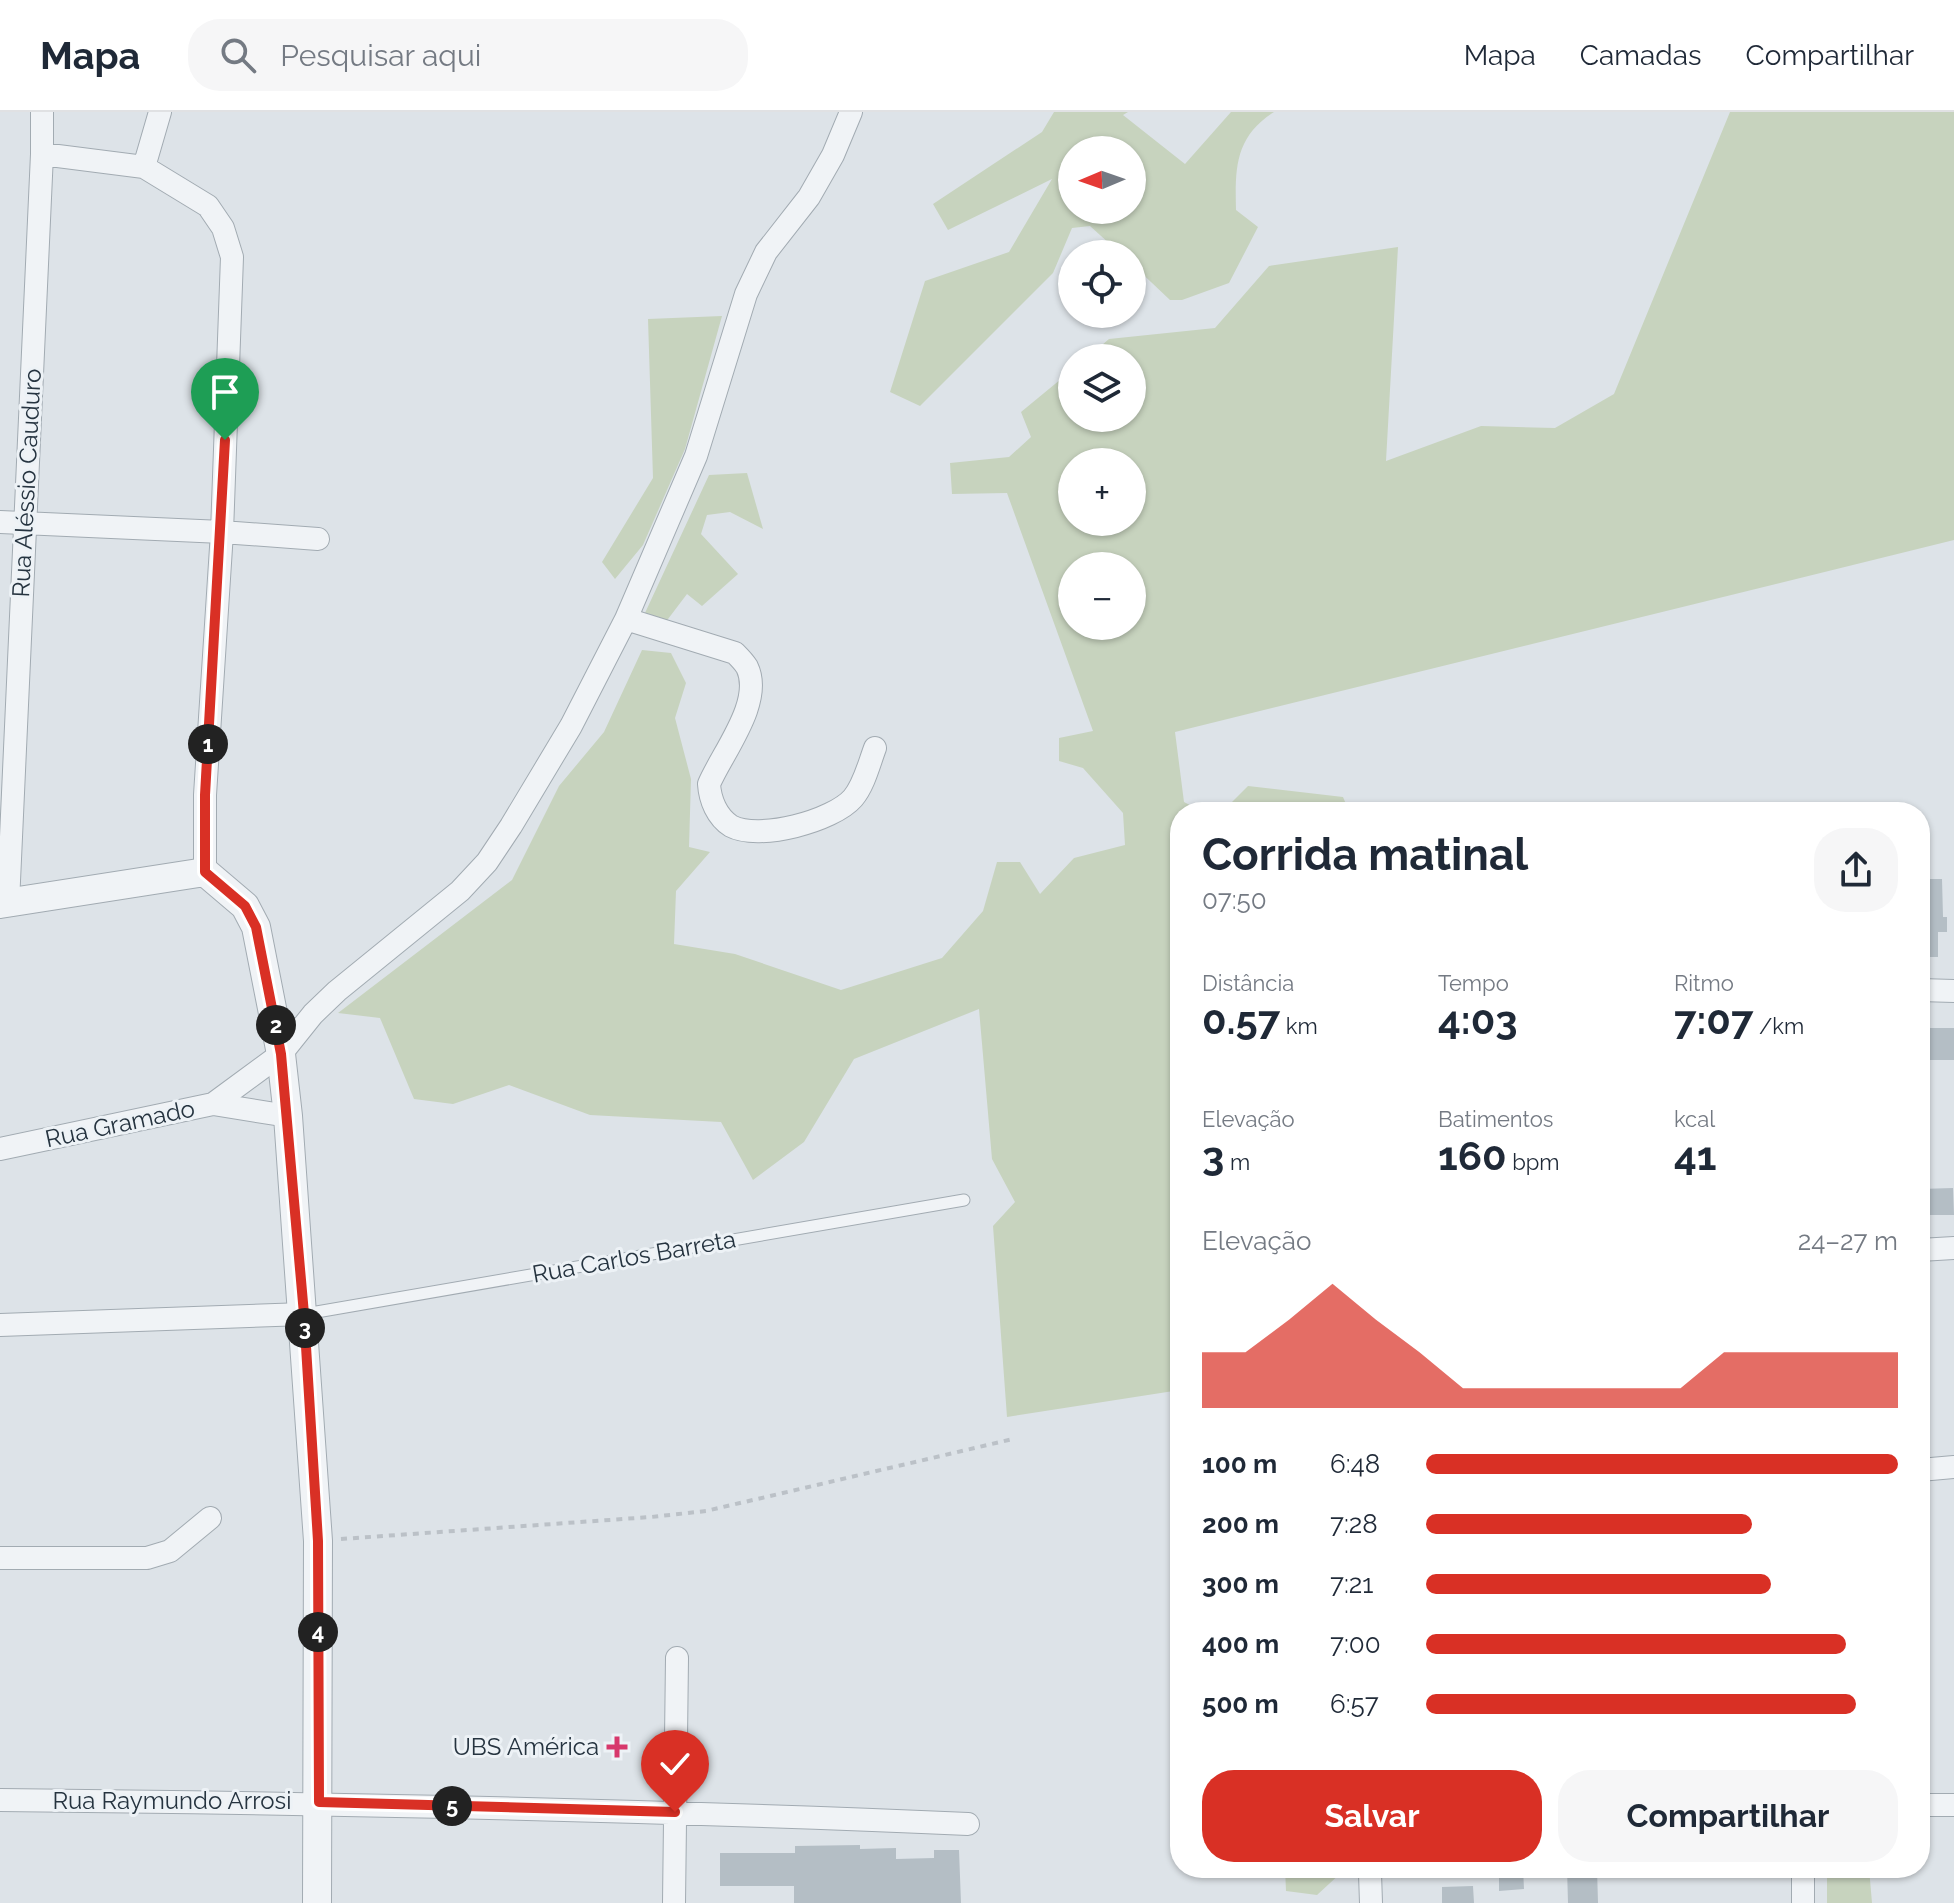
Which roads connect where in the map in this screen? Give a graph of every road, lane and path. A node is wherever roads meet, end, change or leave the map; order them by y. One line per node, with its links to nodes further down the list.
1 (42, 112): 4 (street, Rua Aléssio Cauduro)
2 (160, 112): 5 (street)
3 (851, 112): 10 (street)
4 (42, 154): 5 (street); 7 (street, Rua Aléssio Cauduro)
5 (144, 167): 8 (street)
6 (0, 522): 7 (street)
7 (25, 522): 8 (street); 13 (street, Rua Aléssio Cauduro)
8 (222, 532): 9 (street); 12 (street)
9 (318, 539)
10 (626, 619): 11 (street); 16 (street)
11 (875, 748)
12 (205, 872): 13 (street); 16 (street)
13 (4, 904)
14 (1930, 990): 15 (street)
15 (1954, 991)
16 (281, 1054): 17 (street); 18 (street)
17 (213, 1104): 18 (street, Rua Gramado); 19 (street, Rua Gramado)
18 (288, 1116): 23 (street)
19 (0, 1149)
20 (964, 1200): 23 (lane, Rua Carlos Barreta)
21 (1954, 1248): 22 (street)
22 (1930, 1249)
23 (304, 1314): 24 (street); 29 (street)
24 (0, 1325)
25 (1013, 1439): 29 (path)
26 (1954, 1467): 27 (street)
27 (1930, 1469)
28 (210, 1518): 30 (street)
29 (318, 1541): 33 (street)
30 (0, 1558)
31 (677, 1658): 36 (street)
32 (0, 1800): 33 (street, Rua Raymundo Arrosi)
33 (319, 1802): 36 (street, Rua Raymundo Arrosi); 40 (street)
34 (1930, 1805): 35 (street)
35 (1954, 1805)
36 (675, 1812): 37 (street, Rua Raymundo Arrosi); 41 (street)
37 (968, 1824)
38 (1370, 1878): 42 (street)
39 (1803, 1878): 43 (street)
40 (317, 1903)
41 (674, 1903)
42 (1371, 1903)
43 (1803, 1903)

